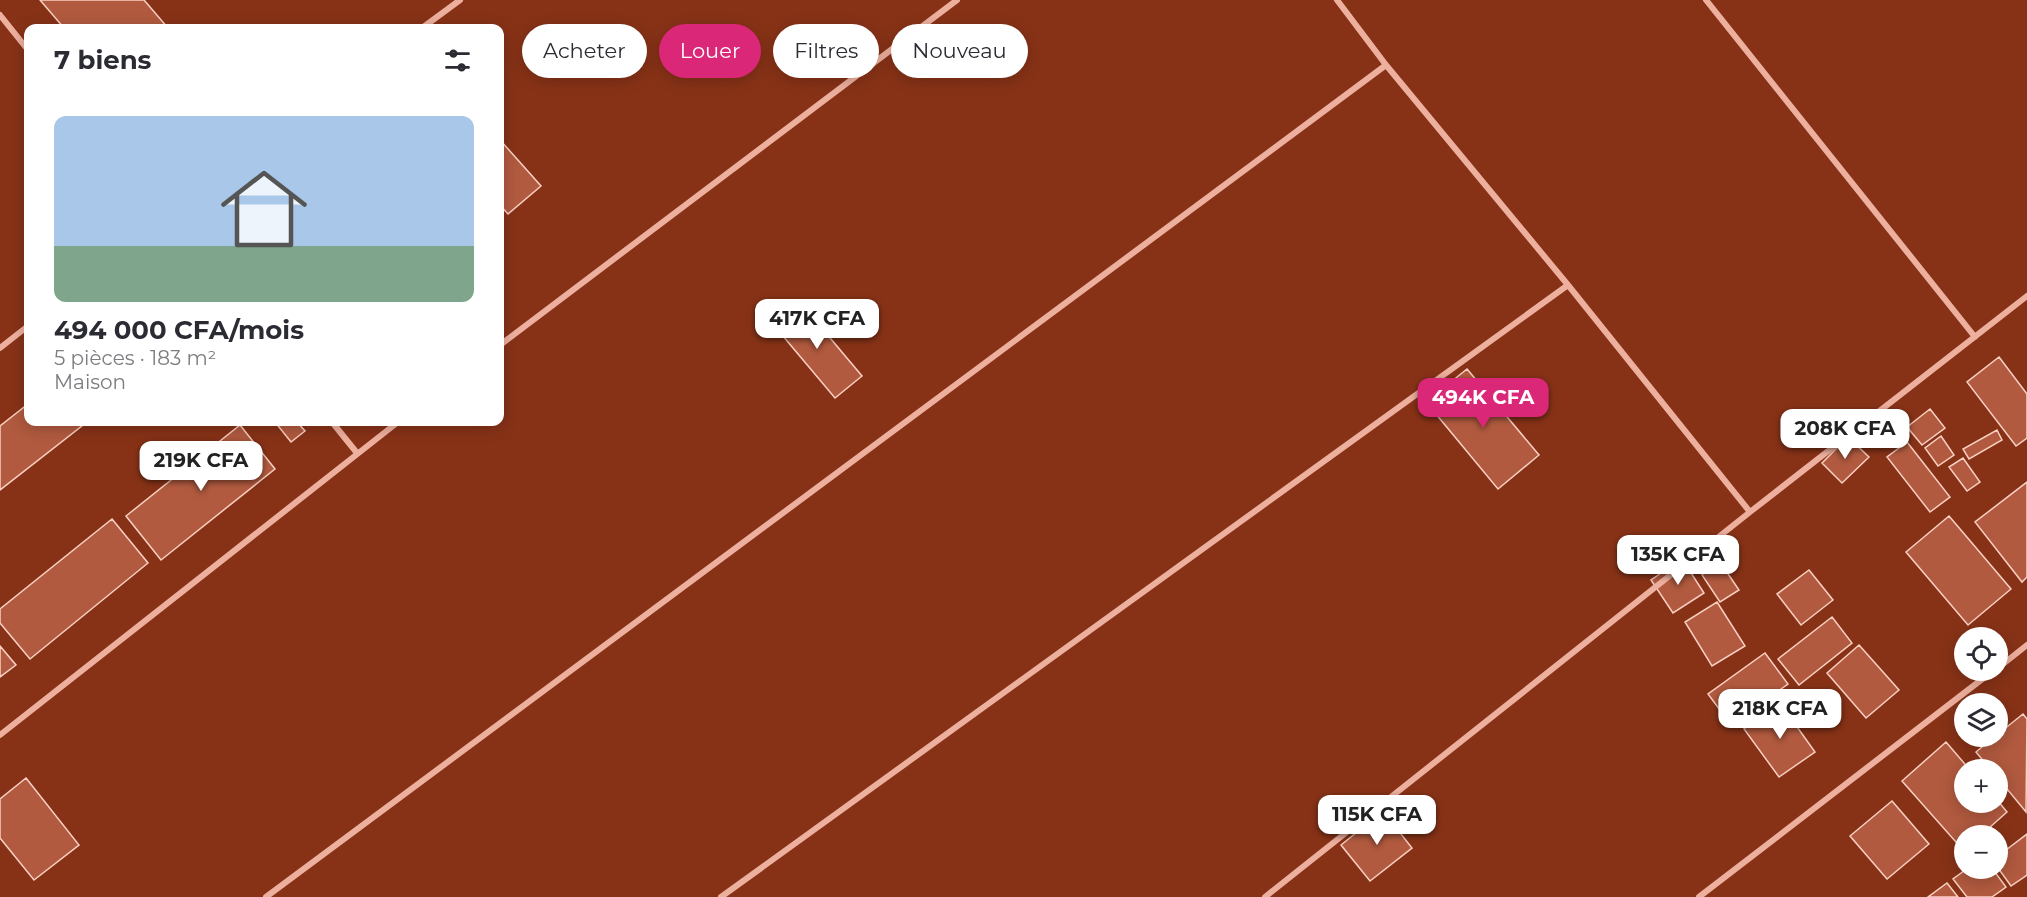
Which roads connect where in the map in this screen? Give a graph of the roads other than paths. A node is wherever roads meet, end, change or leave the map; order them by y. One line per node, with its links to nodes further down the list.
1 (460, 0): 6 (street)
2 (957, 0): 13 (street)
3 (1337, 0): 8 (street)
4 (1706, 0): 12 (street)
5 (0, 15): 7 (street)
6 (427, 24)
7 (24, 45)
8 (1386, 65): 9 (street); 23 (street)
9 (1568, 285): 18 (street); 24 (street)
10 (2027, 296): 12 (street)
11 (24, 329): 14 (street)
12 (1976, 337): 18 (street)
13 (504, 342)
14 (0, 348)
15 (335, 426): 17 (street)
16 (393, 426): 17 (street)
17 (357, 453): 22 (street)
18 (1750, 512): 25 (street)
19 (2027, 645): 20 (street)
20 (2008, 660)
21 (1980, 681): 26 (street)
22 (0, 735)
23 (266, 897)
24 (721, 897)
25 (1265, 897)
26 (1699, 897)

